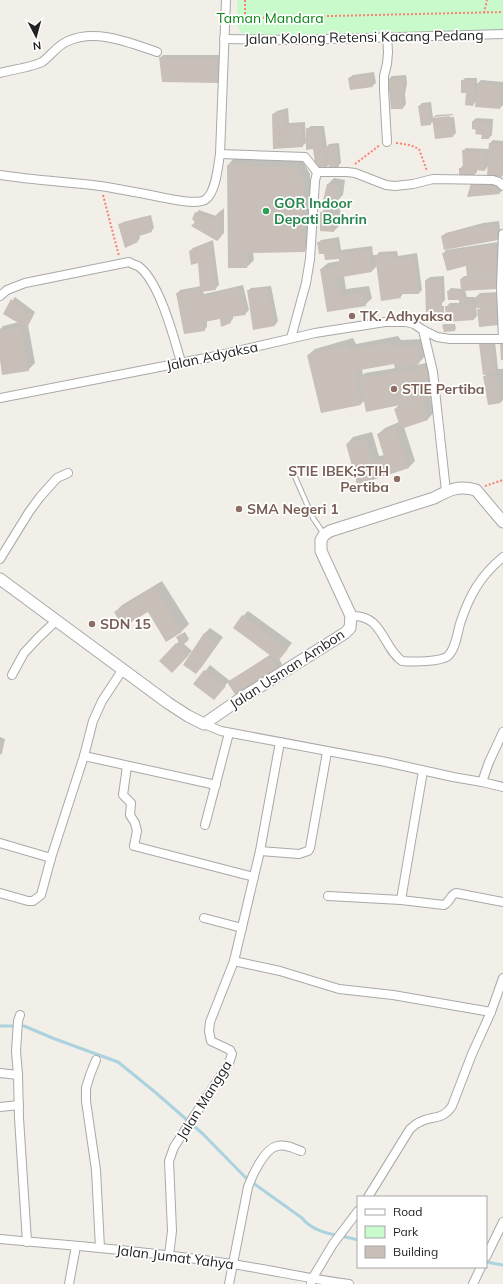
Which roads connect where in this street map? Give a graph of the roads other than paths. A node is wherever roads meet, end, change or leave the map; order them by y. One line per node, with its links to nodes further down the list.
1 (226, 0): 4 (street)
2 (503, 34): 3 (street, Jalan Kolong Retensi Kacang Pedang)
3 (387, 36): 4 (street, Jalan Kolong Retensi Kacang Pedang); 7 (street)
4 (224, 39): 8 (street)
5 (157, 52): 6 (street)
6 (0, 73)
7 (387, 142)
8 (220, 154): 9 (street); 10 (street)
9 (317, 172): 11 (street); 15 (street)
10 (0, 175)
11 (503, 186)
12 (503, 234): 16 (street)
13 (0, 296): 17 (street)
14 (423, 330): 15 (street, Jalan Adyaksa); 16 (street, Jalan Adyaksa); 21 (street)
15 (291, 338): 17 (street, Jalan Adyaksa)
16 (503, 339)
17 (181, 362): 18 (street, Jalan Adyaksa)
18 (0, 398)
19 (292, 470): 23 (lane)
20 (68, 473): 25 (street)
21 (450, 490): 22 (street); 23 (street)
22 (503, 522)
23 (324, 535): 27 (street, Jalan Usman Ambon)
24 (503, 558): 27 (street)
25 (0, 559)
26 (0, 579): 28 (street)
27 (351, 616): 31 (street, Jalan Usman Ambon)
28 (57, 620): 29 (street); 30 (street)
29 (124, 669): 31 (street); 36 (street)
30 (12, 675)
31 (204, 724): 33 (street)
32 (503, 732): 39 (street)
33 (229, 733): 34 (street); 40 (street)
34 (280, 742): 35 (street); 44 (street)
35 (327, 752): 38 (street); 44 (street)
36 (84, 756): 37 (street); 45 (street)
37 (127, 766): 40 (street); 46 (street)
38 (424, 771): 39 (street); 49 (street)
39 (482, 782): 41 (street)
40 (216, 785): 42 (street)
41 (503, 787)
42 (205, 825)
43 (0, 843): 45 (street)
44 (260, 852): 46 (street)
45 (51, 858): 47 (street)
46 (254, 877): 52 (street)
47 (0, 893)
48 (328, 896): 49 (street)
49 (401, 900): 50 (street)
50 (503, 902)
51 (204, 918): 52 (street)
52 (242, 928): 53 (street)
53 (234, 961): 55 (street); 70 (street, Jalan Mangga)
54 (503, 978): 55 (street)
55 (491, 1012): 63 (street)
56 (19, 1018): 59 (street)
57 (96, 1060): 69 (street)
58 (0, 1073): 59 (street)
59 (18, 1075): 60 (street)
60 (19, 1105): 61 (street); 67 (street)
61 (0, 1107)
62 (301, 1151): 72 (street)
63 (369, 1196)
64 (357, 1212): 74 (street)
65 (503, 1222): 71 (street)
66 (0, 1239): 67 (street, Jalan Jumat Yahya)
67 (27, 1242): 68 (street, Jalan Jumat Yahya)
68 (76, 1246): 69 (street, Jalan Jumat Yahya); 75 (street)
69 (100, 1248): 70 (street, Jalan Jumat Yahya)
70 (169, 1255): 72 (street, Jalan Jumat Yahya)
71 (487, 1255)
72 (234, 1264): 74 (street, Jalan Jumat Yahya); 76 (street)
73 (481, 1268): 78 (street)
74 (312, 1281): 77 (street, Jalan Jumat Yahya)
75 (70, 1284)
76 (229, 1284)
77 (349, 1284)
78 (473, 1284)

